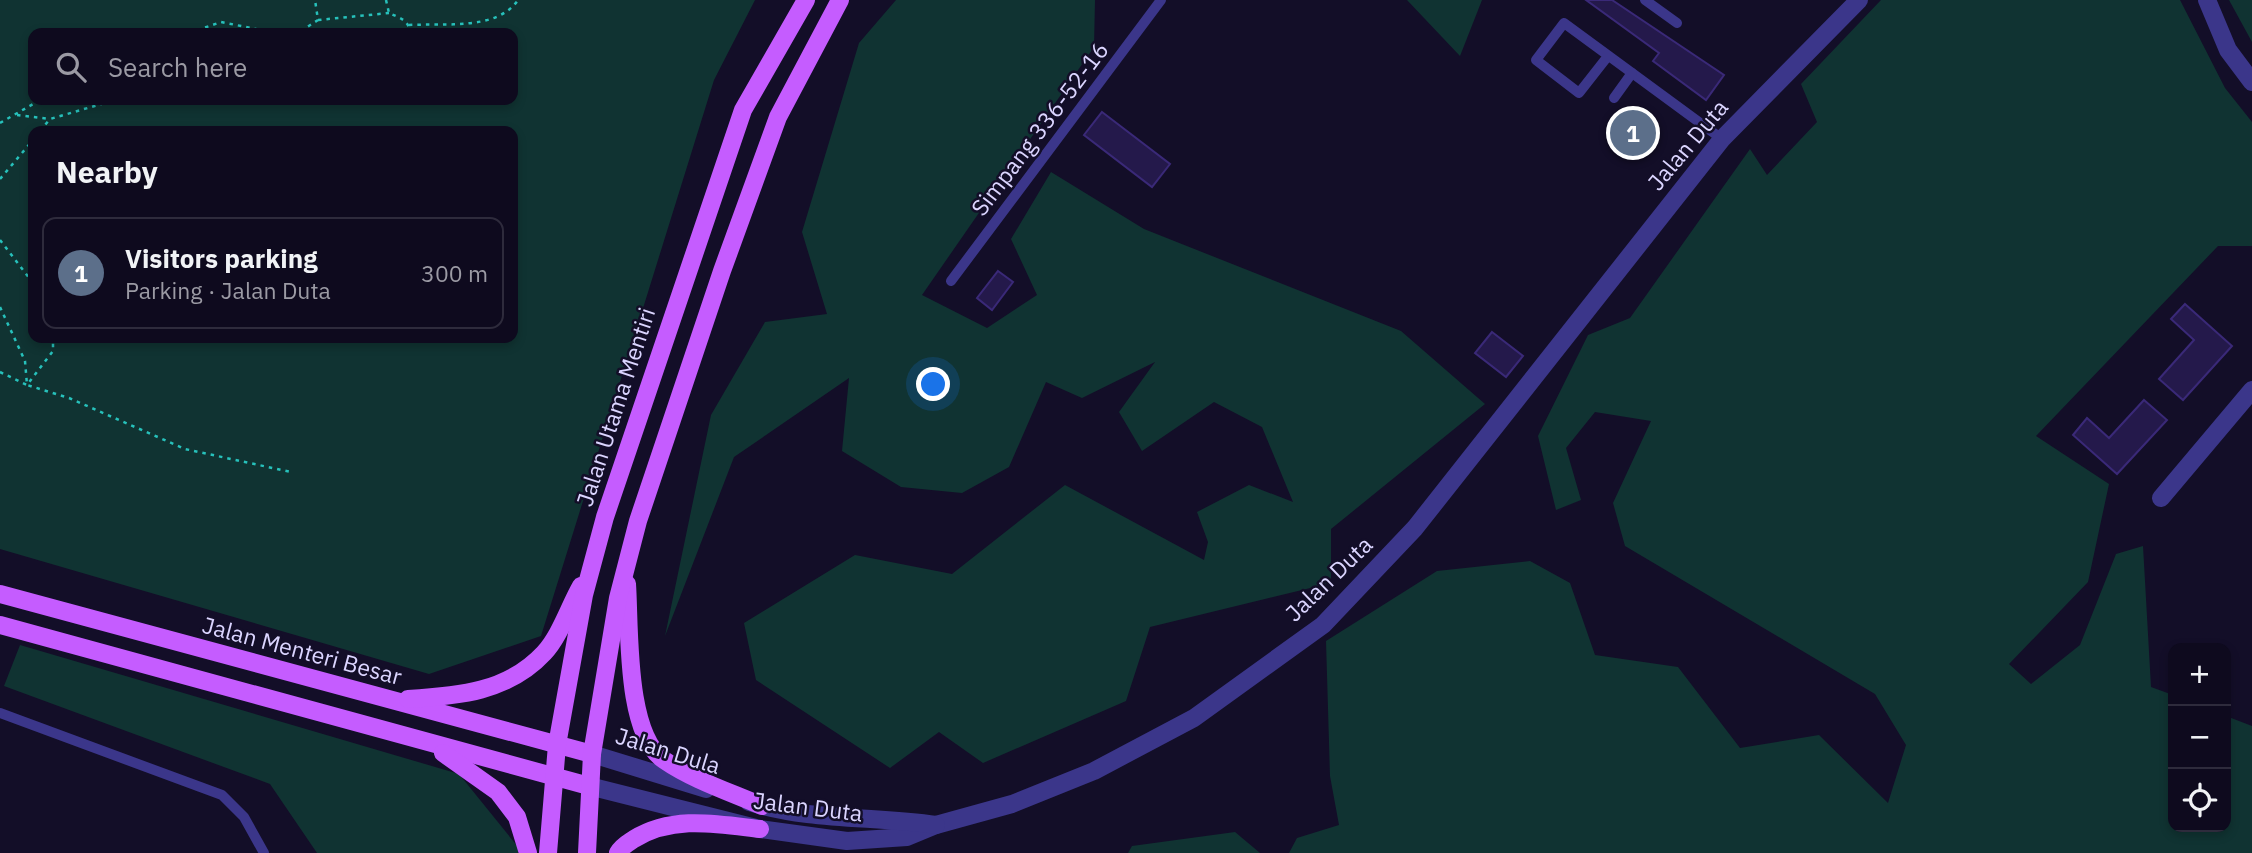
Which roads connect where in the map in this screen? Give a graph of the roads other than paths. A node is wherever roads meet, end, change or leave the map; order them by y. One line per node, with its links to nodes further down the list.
1 (806, 0): 16 (main road, Jalan Utama Mentiri)
2 (840, 0): 17 (main road)
3 (1161, 0): 13 (lane, Simpang 336-52-16)
4 (1645, 0): 7 (lane)
5 (1859, 0): 12 (street, Jalan Duta)
6 (2207, 0): 10 (street)
7 (1677, 23)
8 (1608, 56): 8 (lane); 9 (lane)
9 (1632, 73): 11 (lane); 12 (lane)
10 (2252, 82)
11 (1614, 98)
12 (1722, 139): 28 (street, Jalan Duta)
13 (951, 281)
14 (2252, 390): 15 (street)
15 (2161, 498)
16 (593, 563): 20 (main road); 23 (main road, Jalan Utama Mentiri)
17 (626, 566): 24 (main road); 27 (main road)
18 (0, 594): 20 (main road, Jalan Menteri Besar)
19 (0, 625): 22 (main road)
20 (391, 700): 23 (main road, Jalan Menteri Besar)
21 (0, 713): 30 (lane)
22 (428, 743): 25 (main road); 31 (main road)
23 (557, 745): 24 (main road, Jalan Menteri Besar); 25 (main road, Jalan Utama Mentiri)
24 (592, 754): 26 (main road); 27 (street, Jalan Dula)
25 (552, 776): 26 (main road); 32 (main road, Jalan Utama Mentiri)
26 (589, 786): 29 (street, Jalan Duta); 33 (main road)
27 (762, 806): 28 (street, Jalan Dula)
28 (936, 825): 29 (street, Jalan Duta)
29 (760, 829): 34 (main road)
30 (264, 853)
31 (528, 853)
32 (548, 853)
33 (587, 853)
34 (618, 853)

